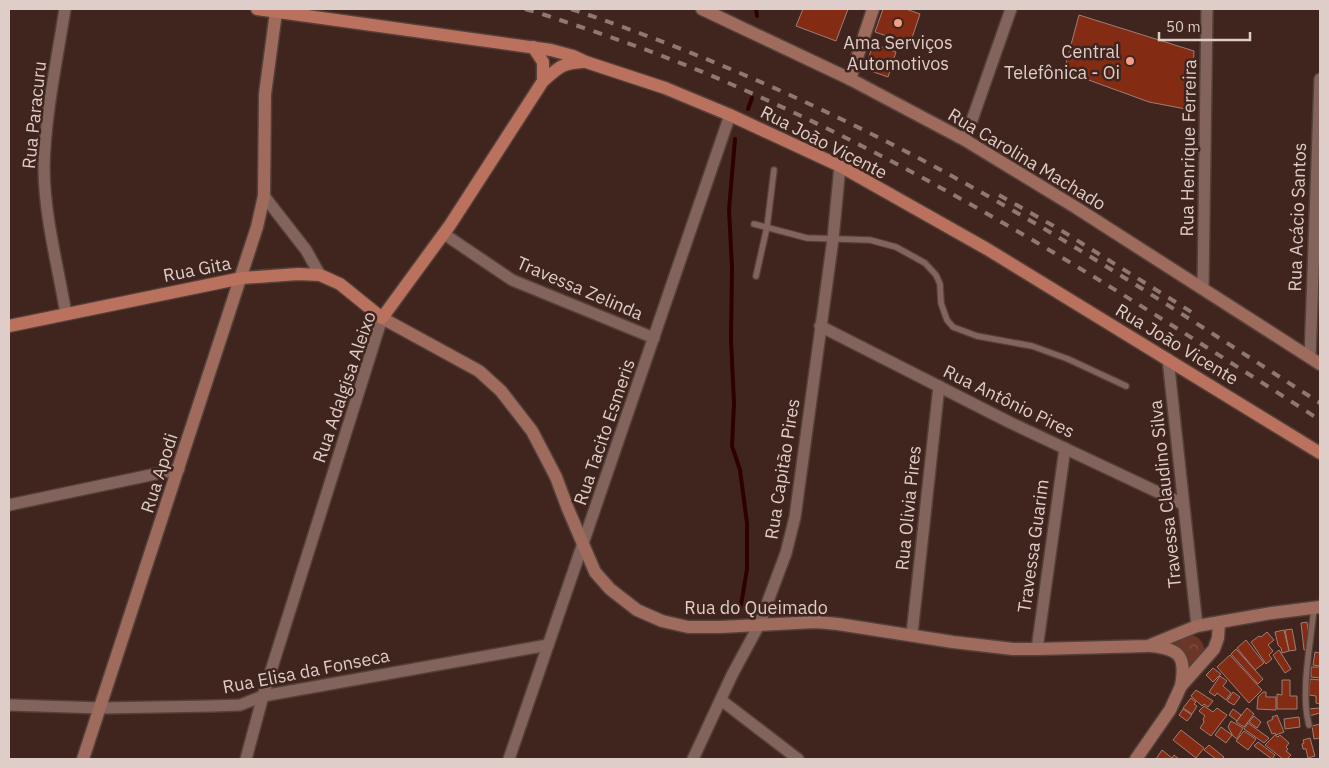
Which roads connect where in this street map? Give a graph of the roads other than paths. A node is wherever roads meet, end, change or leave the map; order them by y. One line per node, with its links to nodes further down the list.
1 (65, 9): 26 (street, Rua Paracuru)
2 (257, 9): 7 (main road, Rua João Vicente)
3 (702, 9): 11 (main road, Rua Carolina Machado)
4 (873, 9): 11 (main road)
5 (1011, 9): 14 (street)
6 (1208, 9): 25 (street, Rua Henrique Ferreira)
7 (276, 10): 8 (main road, Rua João Vicente); 17 (main road)
8 (533, 47): 9 (main road, Rua João Vicente); 12 (main road)
9 (586, 62): 12 (main road, Rua Adalgisa Aleixo); 13 (main road, Rua João Vicente)
10 (1320, 78): 32 (street, Rua Acácio Santos)
11 (850, 79): 14 (main road, Rua Carolina Machado)
12 (544, 81): 20 (main road, Rua Adalgisa Aleixo)
13 (730, 115): 15 (main road, Rua João Vicente); 30 (street, Rua Tacito Esmeris)
14 (965, 140): 25 (main road, Rua Carolina Machado)
15 (840, 166): 21 (street, Rua Capitão Pires); 31 (main road, Rua João Vicente)
16 (774, 170): 19 (lane)
17 (264, 196): 22 (street); 24 (main road, Rua Apodi)
18 (754, 224): 19 (lane)
19 (766, 227): 21 (lane); 23 (lane)
20 (444, 234): 27 (main road, Rua Adalgisa Aleixo); 30 (street, Travessa Zelinda)
21 (833, 239): 29 (street, Rua Capitão Pires); 34 (lane)
22 (320, 275): 24 (main road, Rua Gita); 27 (main road, Rua Gita)
23 (756, 276)
24 (242, 278): 26 (main road, Rua Gita); 37 (main road, Rua Apodi)
25 (1203, 288): 32 (main road, Rua Carolina Machado)
26 (66, 314): 28 (main road, Rua Gita)
27 (382, 318): 40 (main road, Rua do Queimado); 50 (street, Rua Adalgisa Aleixo)
28 (9, 326)
29 (820, 326): 33 (street, Rua Antônio Pires); 43 (street, Rua Capitão Pires)
30 (654, 338): 40 (street, Rua Tacito Esmeris)
31 (1168, 359): 36 (main road, Rua João Vicente); 38 (street, Travessa Claudino Silva)
32 (1315, 361)
33 (939, 386): 35 (street, Rua Antônio Pires); 45 (street, Rua Olivia Pires)
34 (1126, 386)
35 (1065, 448): 38 (street, Rua Antônio Pires); 48 (street, Travessa Guarim)
36 (1320, 453)
37 (179, 469): 39 (street); 53 (main road, Rua Apodi)
38 (1184, 504): 44 (street, Travessa Claudino Silva)
39 (9, 505)
40 (584, 544): 43 (main road, Rua do Queimado); 46 (street, Rua Tacito Esmeris)
41 (1317, 608): 42 (main road, Rua do Queimado); 54 (lane)
42 (1219, 623): 44 (main road, Rua do Queimado); 49 (main road)
43 (759, 625): 45 (main road, Rua do Queimado); 51 (street, Rua Capitão Pires)
44 (1197, 626): 47 (main road, Rua do Queimado)
45 (912, 634): 48 (main road, Rua do Queimado)
46 (548, 645): 50 (street, Rua Elisa da Fonseca); 57 (street, Rua Tacito Esmeris)
47 (1148, 646): 48 (main road, Rua do Queimado); 49 (main road)
48 (1036, 649)
49 (1181, 686): 60 (main road)
50 (263, 696): 53 (street, Rua Elisa da Fonseca); 56 (street, Rua Adalgisa Aleixo)
51 (720, 700): 58 (street, Rua Capitão Pires); 59 (street)
52 (9, 705): 53 (street, Rua Elisa da Fonseca)
53 (101, 708): 55 (main road, Rua Apodi)
54 (1309, 726)
55 (83, 759)
56 (246, 759)
57 (510, 759)
58 (693, 759)
59 (798, 759)
60 (1136, 759)

